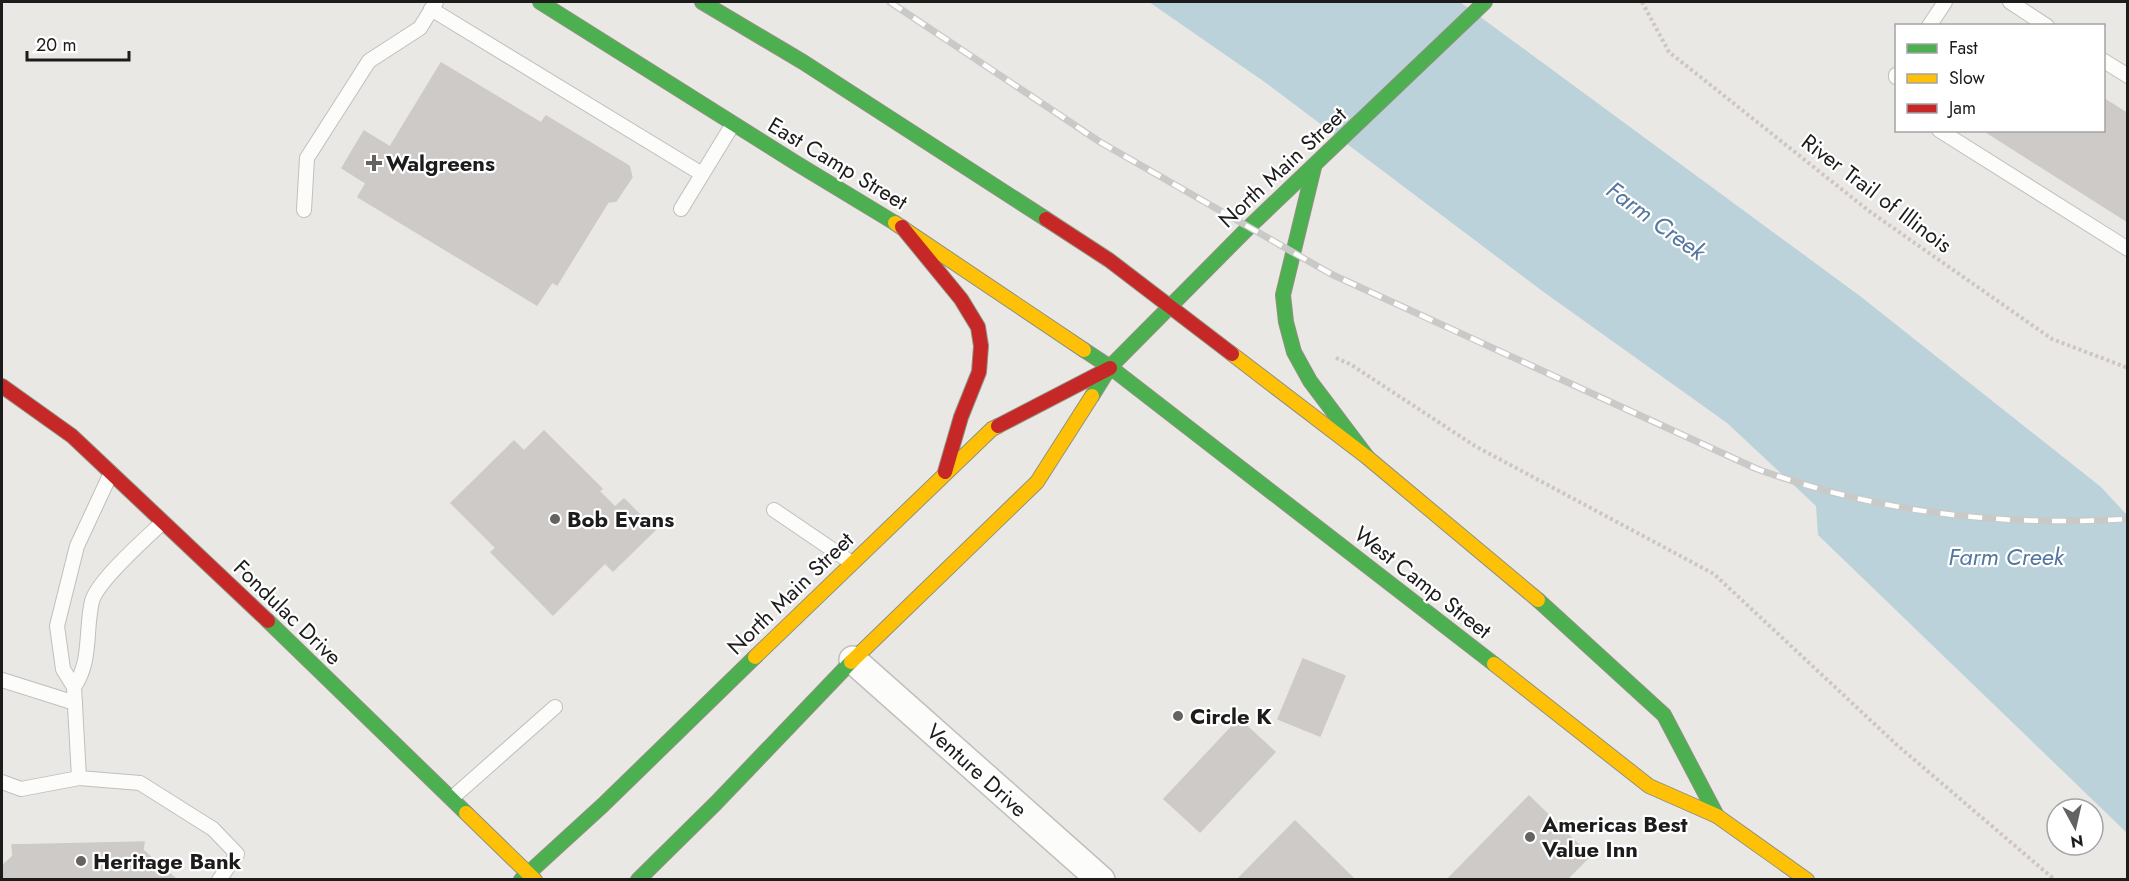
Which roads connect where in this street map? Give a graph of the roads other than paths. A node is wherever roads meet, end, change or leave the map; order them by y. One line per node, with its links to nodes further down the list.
1 (540, 2): 11 (main road, East Camp Street)
2 (702, 2): 19 (main road)
3 (1485, 2): 13 (main road, North Main Street)
4 (1944, 2): 7 (lane)
5 (2010, 2): 8 (lane)
6 (434, 5): 14 (lane); 16 (lane)
7 (1930, 24)
8 (2044, 24)
9 (2105, 62): 10 (lane)
10 (2127, 76)
11 (734, 124): 14 (lane); 17 (main road, East Camp Street)
12 (1942, 132): 18 (lane)
13 (1314, 167): 19 (main road, North Main Street); 22 (main road)
14 (702, 174): 15 (lane)
15 (681, 209)
16 (304, 210)
17 (902, 227): 20 (main road, East Camp Street); 24 (main road)
18 (2127, 249)
19 (1169, 308): 20 (main road, North Main Street); 22 (main road, West Camp Street)
20 (1110, 367): 24 (main road, North Main Street); 28 (main road, North Main Street); 36 (main road, West Camp Street)
21 (2, 386): 23 (main road, Fondulac Drive)
22 (1368, 458): 36 (main road, West Camp Street)
23 (111, 473): 26 (main road, Fondulac Drive); 30 (lane)
24 (944, 474): 27 (main road, North Main Street)
25 (774, 510): 27 (lane)
26 (163, 522): 30 (lane); 35 (main road, Fondulac Drive)
27 (852, 562): 37 (main road, North Main Street)
28 (853, 660): 40 (main road, North Main Street); 41 (street, Venture Drive)
29 (2, 680): 31 (lane)
30 (74, 687): 31 (lane)
31 (75, 703): 33 (lane)
32 (555, 707): 35 (lane)
33 (79, 778): 34 (lane); 39 (lane)
34 (2, 782)
35 (452, 798): 37 (main road, Fondulac Drive)
36 (1718, 816): 38 (main road, West Camp Street)
37 (528, 877)
38 (1801, 878)
39 (219, 879)
40 (638, 879)
41 (1101, 879)

